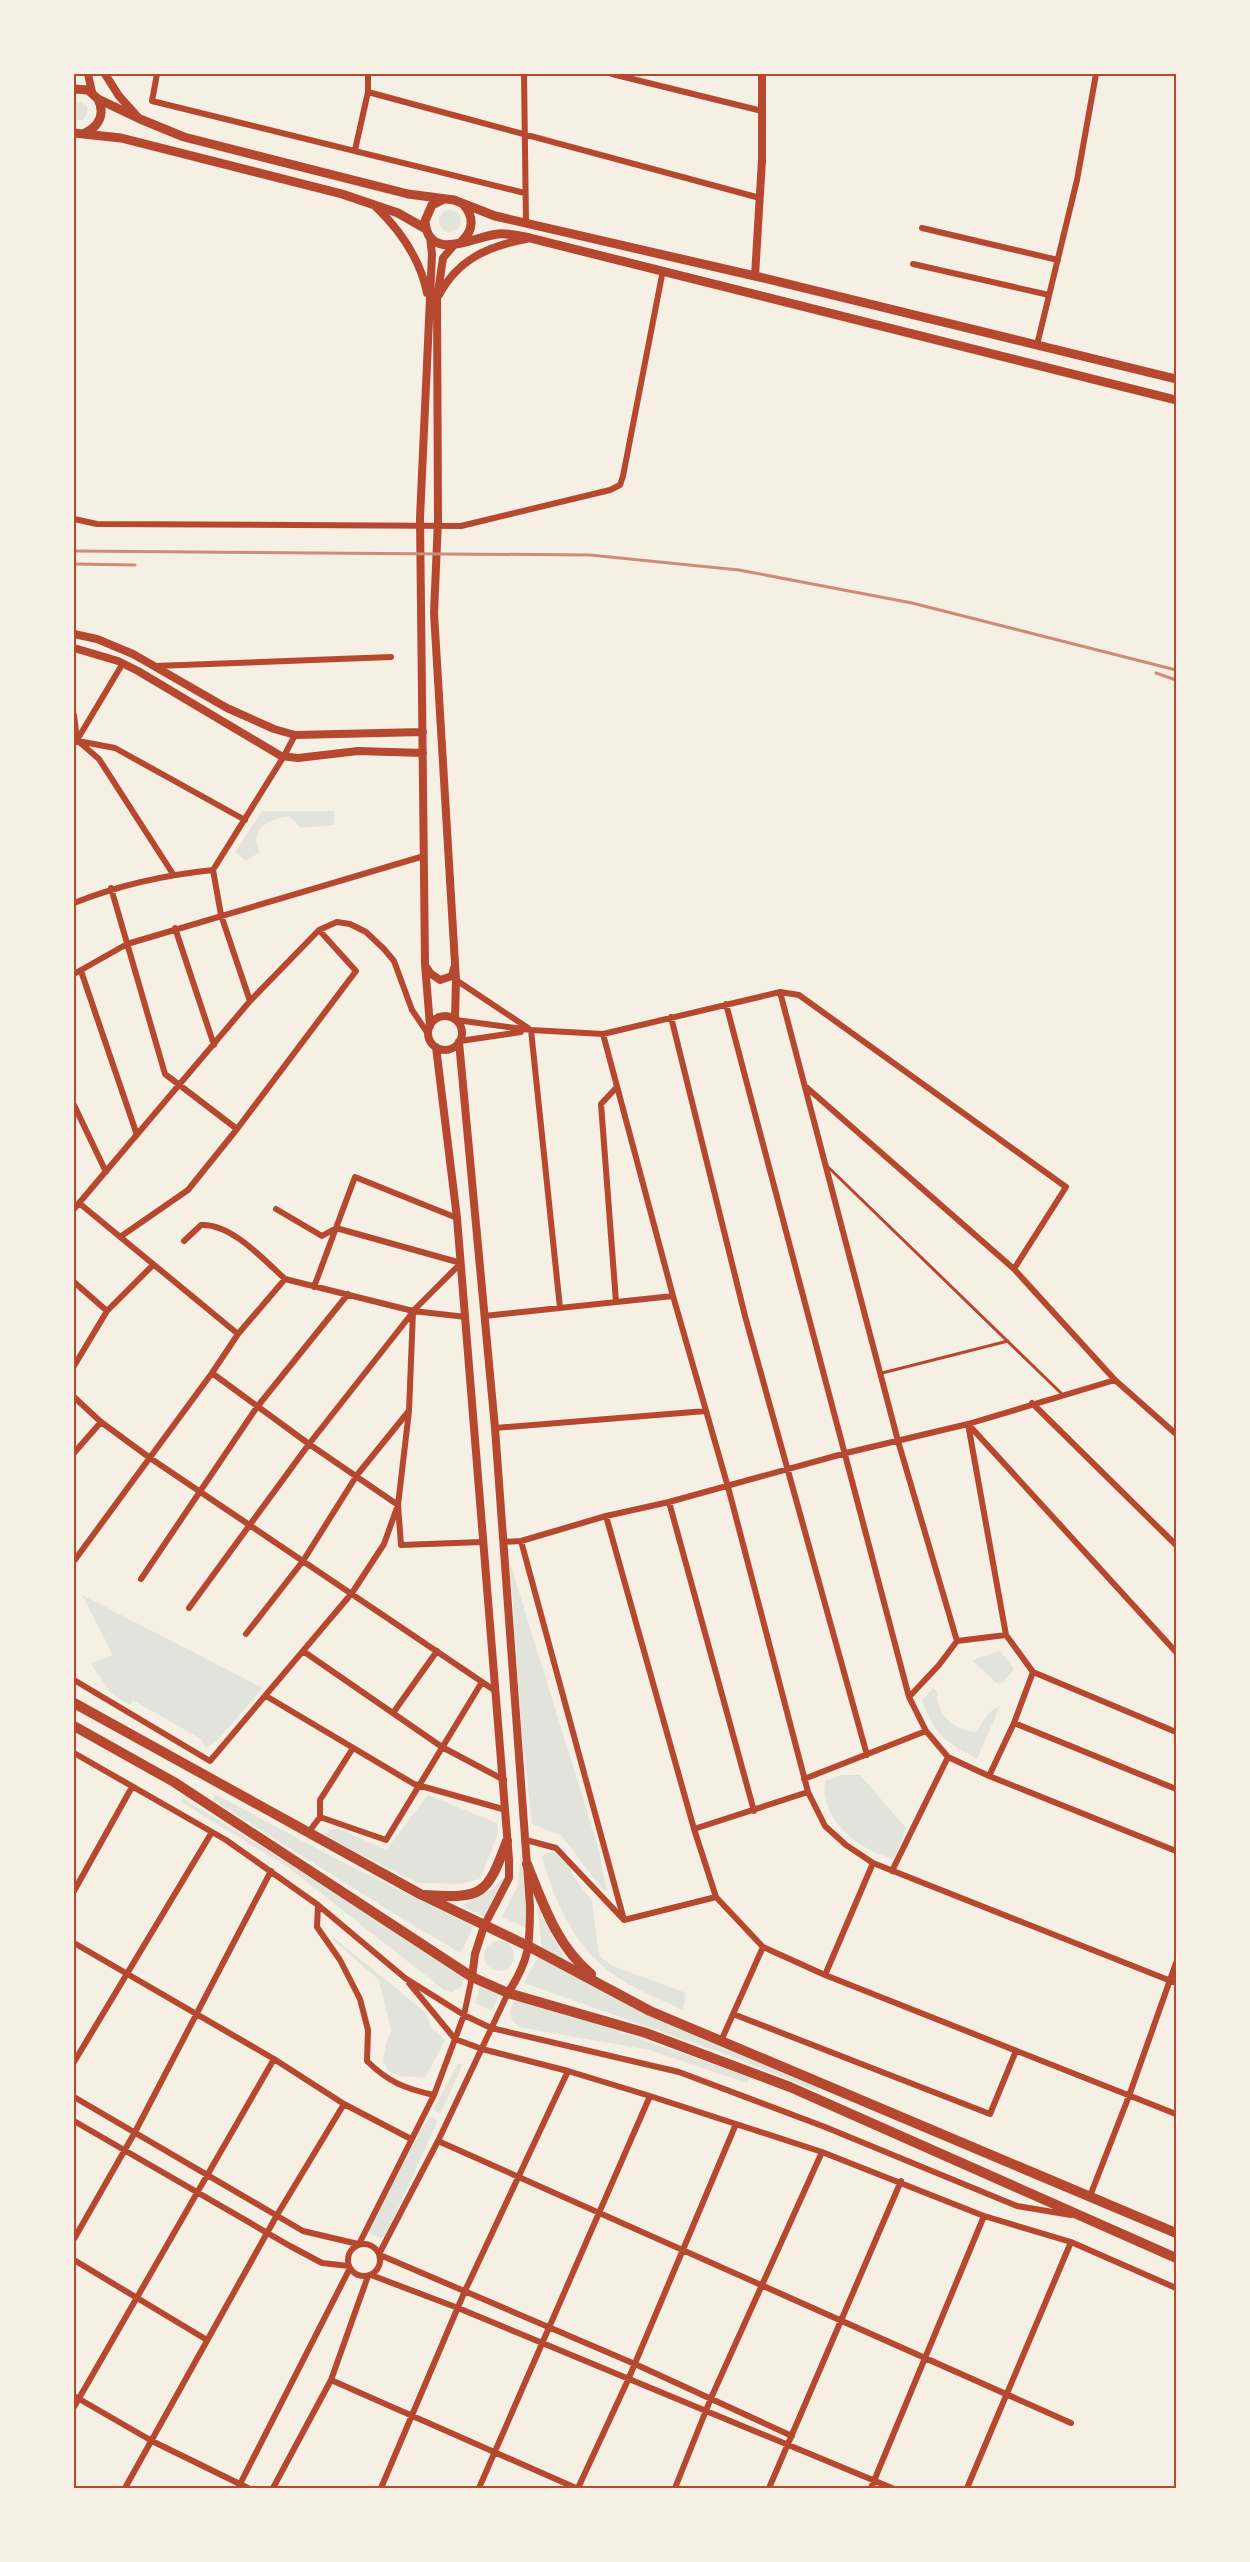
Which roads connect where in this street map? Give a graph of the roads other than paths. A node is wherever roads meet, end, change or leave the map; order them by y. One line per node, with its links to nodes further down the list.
1 (88, 74): 11 (main road)
2 (105, 74): 13 (main road)
3 (157, 74): 16 (street)
4 (368, 74): 10 (street)
5 (524, 74): 15 (street)
6 (612, 74): 12 (street)
7 (762, 74): 12 (street)
8 (1096, 74): 27 (street)
9 (74, 88): 11 (main road)
10 (368, 92): 15 (street); 16 (street)
11 (95, 95): 13 (main road); 14 (main road)
12 (762, 111): 18 (street)
13 (140, 119): 19 (main road)
14 (77, 133): 21 (main road)
15 (524, 135): 17 (street); 18 (street)
16 (355, 150): 17 (street)
17 (525, 193): 22 (street)
18 (760, 198): 30 (street)
19 (448, 199): 20 (main road); 24 (main road)
20 (460, 202): 22 (main road); 26 (main road)
21 (373, 203): 24 (main road); 33 (street)
22 (525, 222): 30 (main road)
23 (922, 228): 27 (street)
24 (428, 233): 26 (main road); 33 (street)
25 (530, 238): 26 (main road); 29 (main road); 32 (street)
26 (458, 243): 32 (street)
27 (1058, 260): 31 (street)
28 (913, 264): 31 (street)
29 (663, 270): 36 (main road); 37 (street)
30 (755, 276): 34 (main road)
31 (1049, 295): 34 (street)
32 (437, 299): 60 (street)
33 (429, 303): 44 (street)
34 (1037, 345): 35 (main road)
35 (1176, 380)
36 (1176, 400)
37 (74, 519)
38 (74, 634): 42 (street)
39 (74, 648): 41 (street)
40 (391, 657): 42 (street)
41 (123, 663): 46 (street); 48 (street)
42 (154, 666): 45 (street)
43 (74, 714): 46 (street)
44 (423, 732): 45 (street); 47 (street)
45 (295, 735): 48 (street)
46 (75, 742): 49 (street); 52 (street)
47 (423, 753): 48 (street); 50 (street)
48 (284, 756): 49 (street)
49 (245, 820): 51 (street)
50 (424, 856): 55 (street); 59 (street)
51 (213, 870): 52 (street); 55 (street)
52 (173, 874): 53 (street)
53 (111, 888): 54 (street); 58 (street)
54 (74, 903)
55 (221, 915): 56 (street); 65 (street)
56 (175, 928): 58 (street); 73 (street)
57 (319, 930): 65 (street); 69 (street); 79 (street)
58 (127, 944): 61 (street); 75 (street)
59 (426, 964): 60 (street); 69 (street)
60 (454, 965): 63 (street)
61 (81, 971): 62 (street); 80 (street)
62 (74, 974)
63 (456, 980): 68 (street); 70 (street)
64 (780, 992): 66 (street); 76 (street); 92 (street)
65 (250, 1001): 73 (street)
66 (726, 1004): 67 (street); 123 (street)
67 (671, 1017): 71 (street); 125 (street)
68 (456, 1020): 69 (street); 70 (street); 72 (street)
69 (430, 1030): 74 (street)
70 (531, 1030): 71 (street); 72 (street); 99 (street)
71 (603, 1034): 77 (street)
72 (460, 1042): 74 (street); 102 (street)
73 (213, 1045): 75 (street)
74 (436, 1047): 86 (street)
75 (179, 1085): 79 (street); 80 (street)
76 (804, 1085): 81 (street); 92 (street)
77 (616, 1088): 97 (street); 98 (street)
78 (74, 1105): 82 (street)
79 (237, 1129): 88 (street)
80 (137, 1135): 82 (street)
81 (826, 1165): 105 (lane); 108 (street)
82 (106, 1172): 83 (street)
83 (79, 1203): 84 (street); 88 (street)
84 (74, 1209)
85 (276, 1209): 87 (street)
86 (457, 1218): 87 (street); 90 (street)
87 (336, 1228): 90 (street); 95 (street)
88 (120, 1237): 91 (street)
89 (184, 1241): 93 (street)
90 (461, 1263): 101 (street); 103 (street)
91 (153, 1264): 100 (street); 104 (street)
92 (1014, 1269): 109 (street)
93 (285, 1279): 95 (street); 104 (street)
94 (74, 1282): 100 (street)
95 (314, 1287): 96 (street)
96 (348, 1294): 101 (street); 113 (street)
97 (673, 1296): 98 (street); 115 (street)
98 (616, 1302): 99 (street)
99 (560, 1308): 102 (street)
100 (107, 1311): 106 (street)
101 (413, 1311): 103 (street); 114 (street); 121 (street)
102 (484, 1316): 118 (street)
103 (466, 1317): 134 (street)
104 (238, 1334): 107 (street)
105 (1008, 1341): 108 (lane); 110 (lane)
106 (74, 1366)
107 (212, 1373): 113 (street); 124 (street)
108 (881, 1373): 120 (street)
109 (1116, 1380): 110 (street); 119 (street)
110 (1063, 1395): 112 (street)
111 (74, 1397): 116 (street)
112 (1032, 1403): 117 (street); 136 (street)
113 (257, 1407): 121 (street); 128 (street)
114 (409, 1411): 126 (street); 130 (street)
115 (706, 1411): 118 (street); 127 (street)
116 (101, 1422): 122 (street); 124 (street)
117 (968, 1424): 120 (street); 143 (street); 147 (street)
118 (495, 1428): 135 (street)
119 (1176, 1434)
120 (898, 1441): 123 (street); 144 (street)
121 (309, 1444): 126 (street); 132 (street)
122 (74, 1454)
123 (846, 1454): 125 (street); 153 (street)
124 (150, 1458): 128 (street); 137 (street)
125 (789, 1469): 127 (street); 163 (street)
126 (357, 1475): 130 (street); 138 (street)
127 (728, 1487): 129 (street); 166 (street)
128 (199, 1492): 132 (street); 139 (street)
129 (669, 1502): 131 (street); 173 (street)
130 (398, 1505): 134 (street); 140 (street)
131 (606, 1516): 133 (street); 175 (street)
132 (251, 1525): 138 (street); 141 (street)
133 (521, 1541): 135 (street); 189 (street)
134 (482, 1542): 151 (street)
135 (503, 1542): 178 (street)
136 (1176, 1545)
137 (74, 1561)
138 (303, 1561): 140 (street); 142 (street)
139 (141, 1579)
140 (352, 1593): 145 (street); 146 (street)
141 (189, 1608)
142 (246, 1634)
143 (1006, 1635): 144 (street); 148 (street)
144 (957, 1641): 153 (street)
145 (437, 1651): 150 (street); 155 (street)
146 (303, 1652): 152 (street); 155 (street)
147 (1176, 1652)
148 (1033, 1672): 156 (street); 159 (street)
149 (74, 1680): 152 (street)
150 (482, 1682): 151 (street); 160 (street)
151 (494, 1690): 167 (street)
152 (266, 1696): 161 (street)
153 (909, 1697): 158 (street)
154 (74, 1703): 177 (highway)
155 (393, 1713): 160 (street)
156 (1014, 1723): 165 (street); 170 (street)
157 (74, 1726): 197 (highway)
158 (926, 1731): 163 (street); 164 (street)
159 (1176, 1732)
160 (442, 1747): 167 (street); 168 (street)
161 (353, 1748): 168 (street); 174 (street)
162 (74, 1754): 169 (street)
163 (867, 1755): 166 (street)
164 (948, 1757): 165 (street); 184 (street)
165 (988, 1776): 180 (street)
166 (804, 1779): 171 (street)
167 (504, 1780): 172 (street)
168 (420, 1786): 172 (street); 174 (street)
169 (132, 1787): 176 (street); 185 (street)
170 (1176, 1789)
171 (808, 1792): 173 (street); 181 (street)
172 (506, 1810): 179 (street)
173 (754, 1811): 175 (street)
174 (320, 1817): 177 (street)
175 (694, 1829): 187 (street)
176 (212, 1832): 183 (street); 195 (street)
177 (308, 1833): 186 (highway)
178 (525, 1840): 182 (street); 189 (street)
179 (507, 1841): 186 (highway); 190 (street)
180 (1176, 1851)
181 (873, 1863): 184 (street); 196 (street)
182 (527, 1864): 192 (street); 200 (highway)
183 (271, 1871): 188 (street); 203 (street)
184 (892, 1871): 199 (street)
185 (74, 1891)
186 (420, 1894): 190 (highway)
187 (716, 1897): 189 (street); 193 (street)
188 (318, 1905): 198 (street); 213 (street)
189 (624, 1920)
190 (484, 1926): 192 (highway); 197 (street)
191 (74, 1943): 195 (street)
192 (530, 1947): 200 (highway); 201 (street)
193 (763, 1947): 196 (street); 202 (street)
194 (1176, 1963): 199 (street)
195 (126, 1974): 203 (street); 211 (street)
196 (825, 1976): 209 (street)
197 (472, 1977): 201 (highway); 204 (street)
198 (405, 1978): 204 (street); 206 (street)
199 (1173, 1982): 215 (street)
200 (613, 1991): 207 (highway)
201 (508, 1993): 205 (street); 234 (highway)
202 (733, 2014): 207 (street); 209 (street)
203 (198, 2015): 210 (street); 221 (street)
204 (464, 2015): 205 (street); 206 (street)
205 (491, 2028): 208 (street); 234 (street)
206 (455, 2039): 208 (street); 213 (street)
207 (721, 2041): 230 (highway)
208 (482, 2049): 212 (street); 223 (street)
209 (1016, 2051): 215 (street)
210 (274, 2059): 217 (street); 226 (street)
211 (74, 2062)
212 (568, 2071): 214 (street); 227 (street)
213 (434, 2095): 222 (street)
214 (650, 2096): 220 (street); 231 (street)
215 (1129, 2096): 218 (street); 230 (street)
216 (74, 2097): 221 (street)
217 (344, 2104): 222 (street); 232 (street)
218 (1176, 2115)
219 (74, 2121): 224 (street)
220 (736, 2124): 225 (street); 240 (street)
221 (135, 2132): 224 (street); 226 (street)
222 (411, 2139): 239 (street)
223 (438, 2141): 227 (street); 241 (street)
224 (124, 2151): 229 (street); 237 (street)
225 (822, 2152): 228 (street); 246 (street)
226 (208, 2175): 229 (street); 232 (street)
227 (517, 2176): 231 (street); 248 (street)
228 (901, 2181): 233 (street); 251 (street)
229 (198, 2194): 236 (street); 249 (street)
230 (1090, 2196): 235 (highway)
231 (599, 2212): 240 (street); 252 (street)
232 (277, 2215): 236 (street); 239 (street)
233 (984, 2216): 238 (street); 255 (street)
234 (1089, 2218): 242 (highway)
235 (1176, 2233)
236 (267, 2234): 244 (street); 253 (street)
237 (74, 2239)
238 (1071, 2242): 247 (street); 259 (street)
239 (359, 2244): 241 (street); 244 (street)
240 (682, 2249): 246 (street); 256 (street)
241 (380, 2254): 245 (street); 248 (street)
242 (1176, 2258)
243 (74, 2260): 249 (street)
244 (349, 2267): 245 (street); 271 (street)
245 (370, 2275): 250 (street); 257 (street)
246 (761, 2284): 251 (street); 261 (street)
247 (1176, 2288)
248 (464, 2293): 250 (street); 252 (street)
249 (135, 2298): 253 (street); 260 (street)
250 (458, 2308): 254 (street); 264 (street)
251 (841, 2319): 255 (street); 266 (street)
252 (550, 2327): 254 (street); 256 (street)
253 (207, 2340): 267 (street)
254 (542, 2343): 258 (street); 269 (street)
255 (926, 2359): 259 (street); 270 (street)
256 (634, 2364): 258 (street); 261 (street)
257 (331, 2380): 264 (street); 274 (street)
258 (628, 2380): 263 (street); 277 (street)
259 (1007, 2394): 265 (street); 282 (street)
260 (76, 2398): 262 (street); 267 (street)
261 (711, 2398): 263 (street); 266 (street)
262 (74, 2407)
263 (706, 2413): 268 (street); 278 (street)
264 (411, 2417): 269 (street); 275 (street)
265 (1071, 2423)
266 (792, 2436): 268 (street)
267 (152, 2441): 271 (street); 272 (street)
268 (788, 2446): 270 (street); 279 (street)
269 (494, 2453): 276 (street); 277 (street)
270 (874, 2481): 280 (street); 281 (street)
271 (239, 2487): 273 (street)
272 (125, 2488)
273 (248, 2488)
274 (273, 2488)
275 (381, 2488)
276 (479, 2488)
277 (577, 2488)
278 (675, 2488)
279 (769, 2488)
280 (871, 2488)
281 (892, 2488)
282 (967, 2488)

